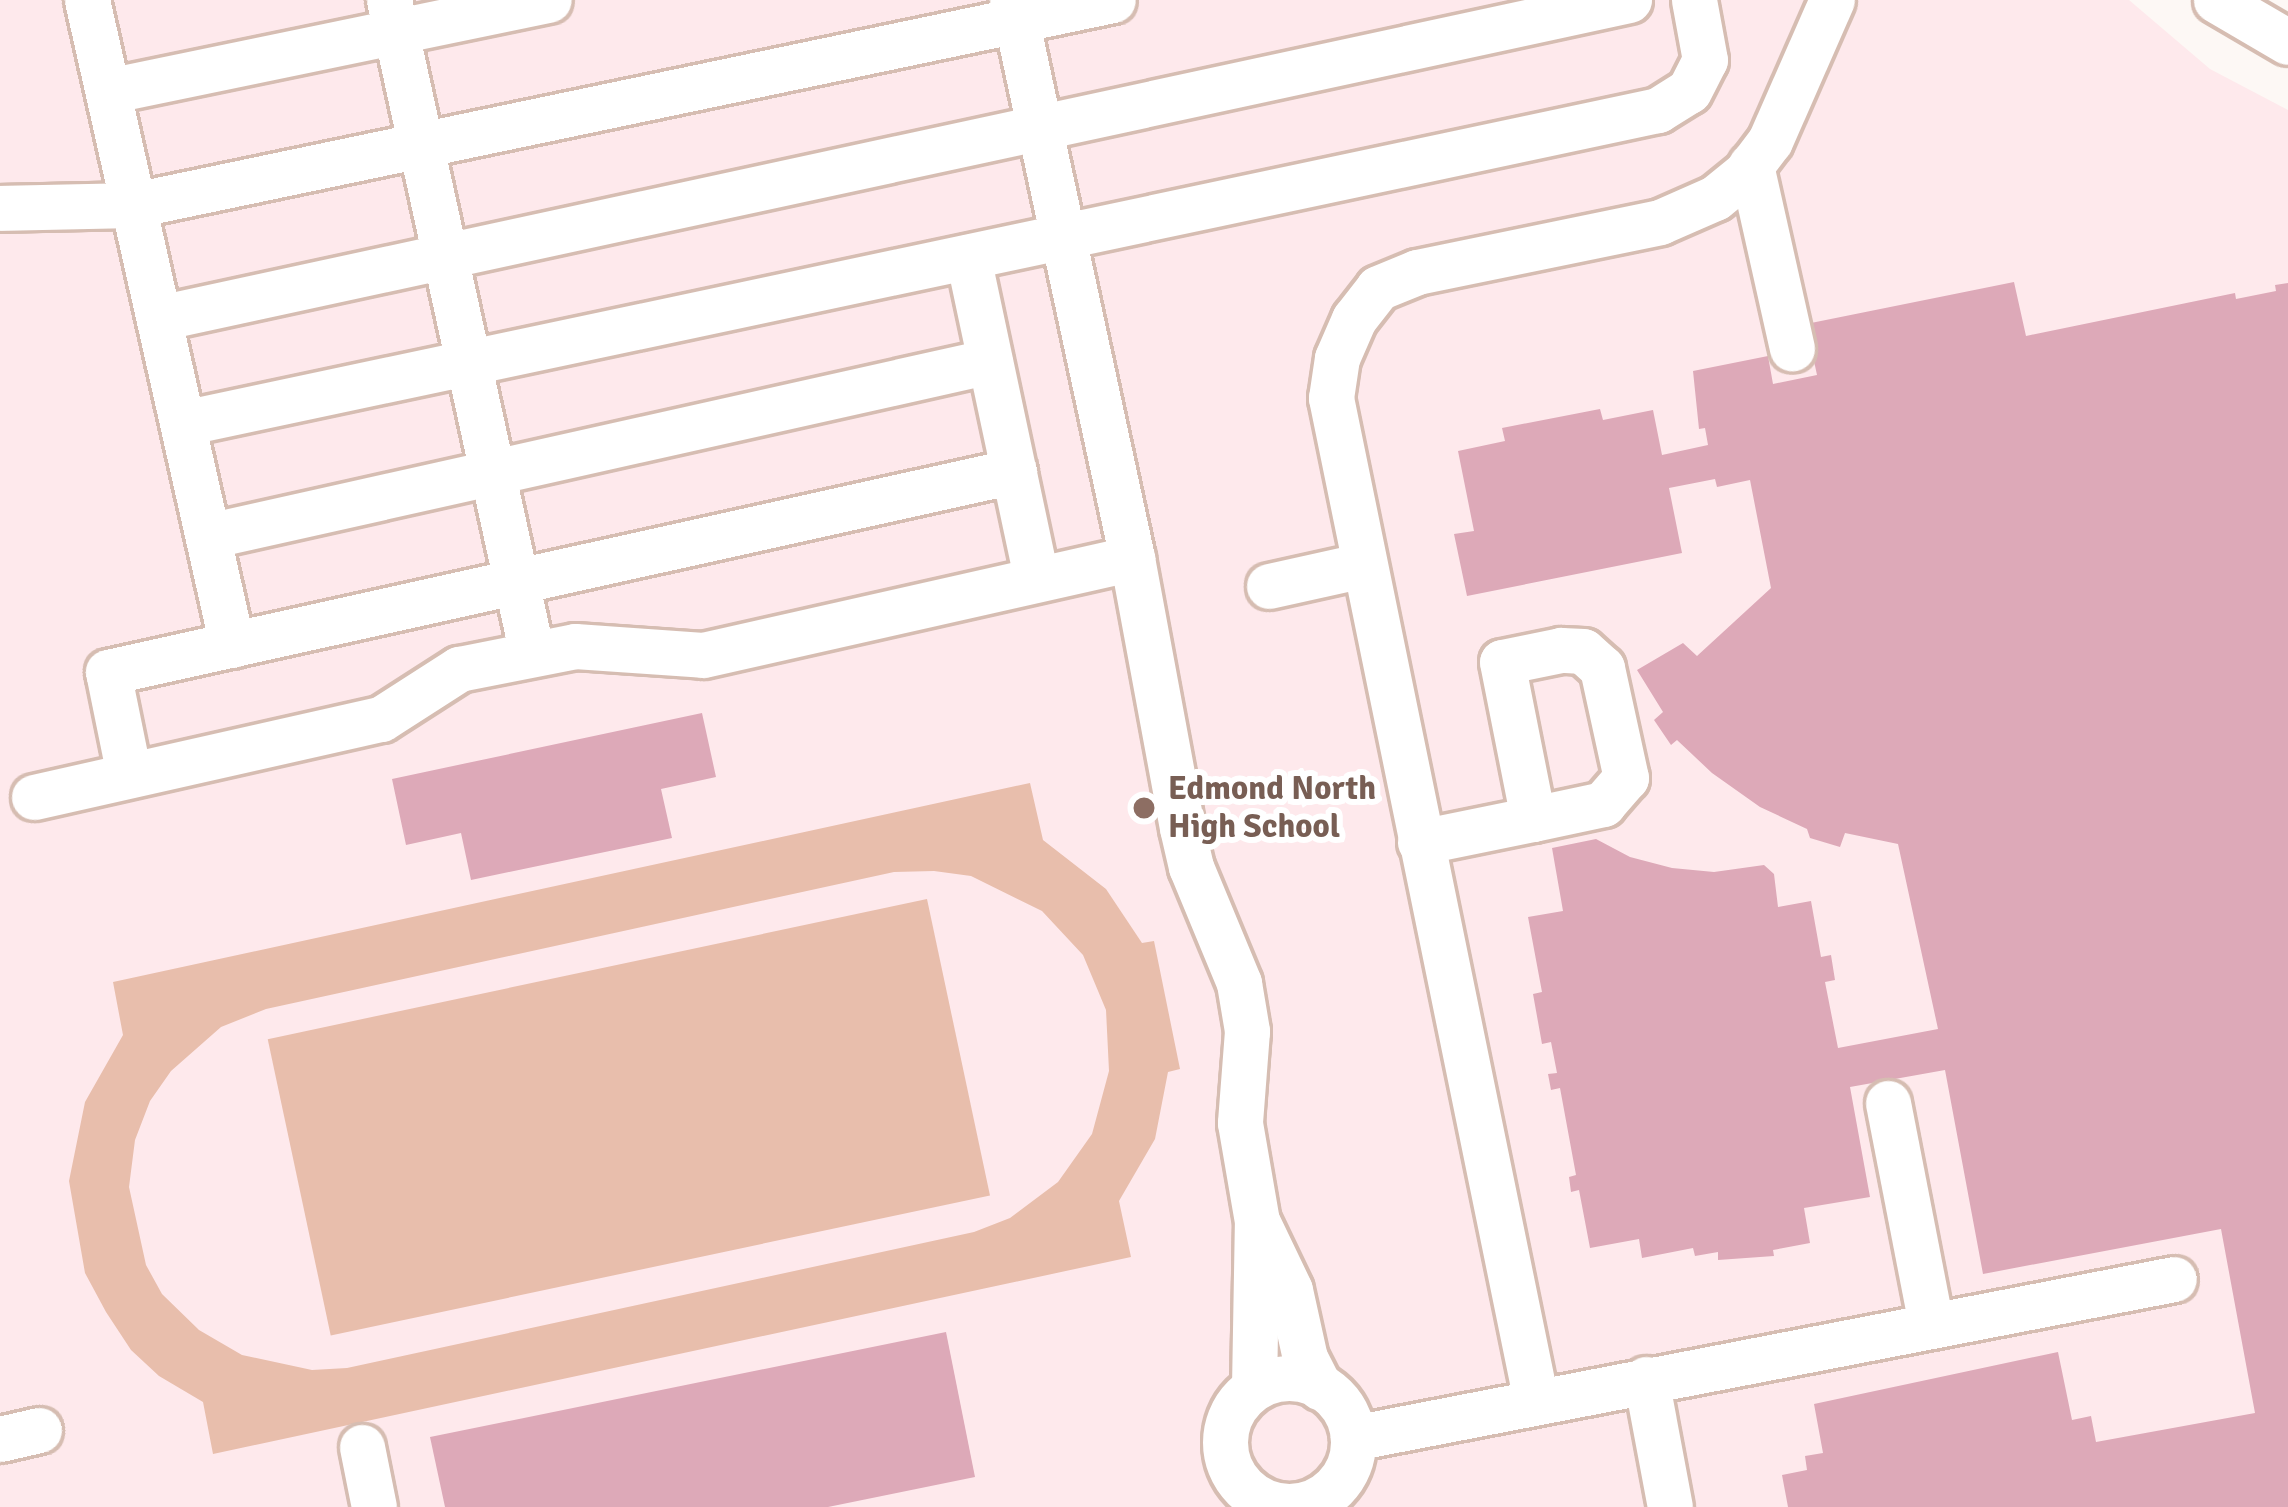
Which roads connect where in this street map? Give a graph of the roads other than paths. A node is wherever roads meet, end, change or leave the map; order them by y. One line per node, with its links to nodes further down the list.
1 (87, 0): 12 (street)
2 (549, 0): 9 (street)
3 (1629, 0): 13 (street)
4 (1694, 0): 18 (street)
5 (1832, 0): 15 (street)
6 (2216, 0): 11 (street)
7 (1097, 2): 8 (street)
8 (1014, 11): 10 (street); 13 (street)
9 (392, 16): 12 (street); 14 (street)
10 (933, 19): 14 (street)
11 (2288, 42)
12 (108, 91): 16 (street)
13 (1040, 127): 18 (street); 19 (street)
14 (421, 146): 16 (street); 19 (street)
15 (1751, 165): 22 (street); 30 (street)
16 (134, 206): 17 (street); 21 (street)
17 (0, 208)
18 (1063, 236): 20 (street); 29 (street)
19 (445, 256): 21 (street); 24 (street)
20 (968, 256): 23 (street); 24 (street)
21 (159, 318): 25 (street)
22 (1792, 348)
23 (990, 361): 26 (street); 27 (street)
24 (468, 363): 25 (street); 27 (street)
25 (183, 423): 28 (street)
26 (1014, 471): 31 (street); 32 (street)
27 (492, 472): 28 (street); 32 (street)
28 (208, 536): 34 (street)
29 (1132, 558): 31 (street); 41 (street)
30 (1364, 565): 33 (street); 39 (street)
31 (1036, 578): 35 (street)
32 (515, 582): 34 (street); 35 (street)
33 (1269, 586)
34 (232, 645): 36 (street)
35 (532, 654): 36 (street)
36 (129, 775): 37 (street)
37 (34, 797)
38 (1534, 819): 39 (street)
39 (1420, 842): 47 (street)
40 (1888, 1102): 43 (street)
41 (1257, 1221): 45 (street); 46 (street)
42 (2174, 1279): 43 (street)
43 (1930, 1325): 44 (street)
44 (1646, 1378): 47 (street); 52 (street)
45 (1320, 1387): 46 (street); 48 (street)
46 (1254, 1388): 50 (street)
47 (1536, 1401): 48 (street)
48 (1353, 1438): 50 (street)
49 (362, 1447): 51 (street)
50 (1242, 1500)
51 (374, 1507)
52 (1670, 1507)

